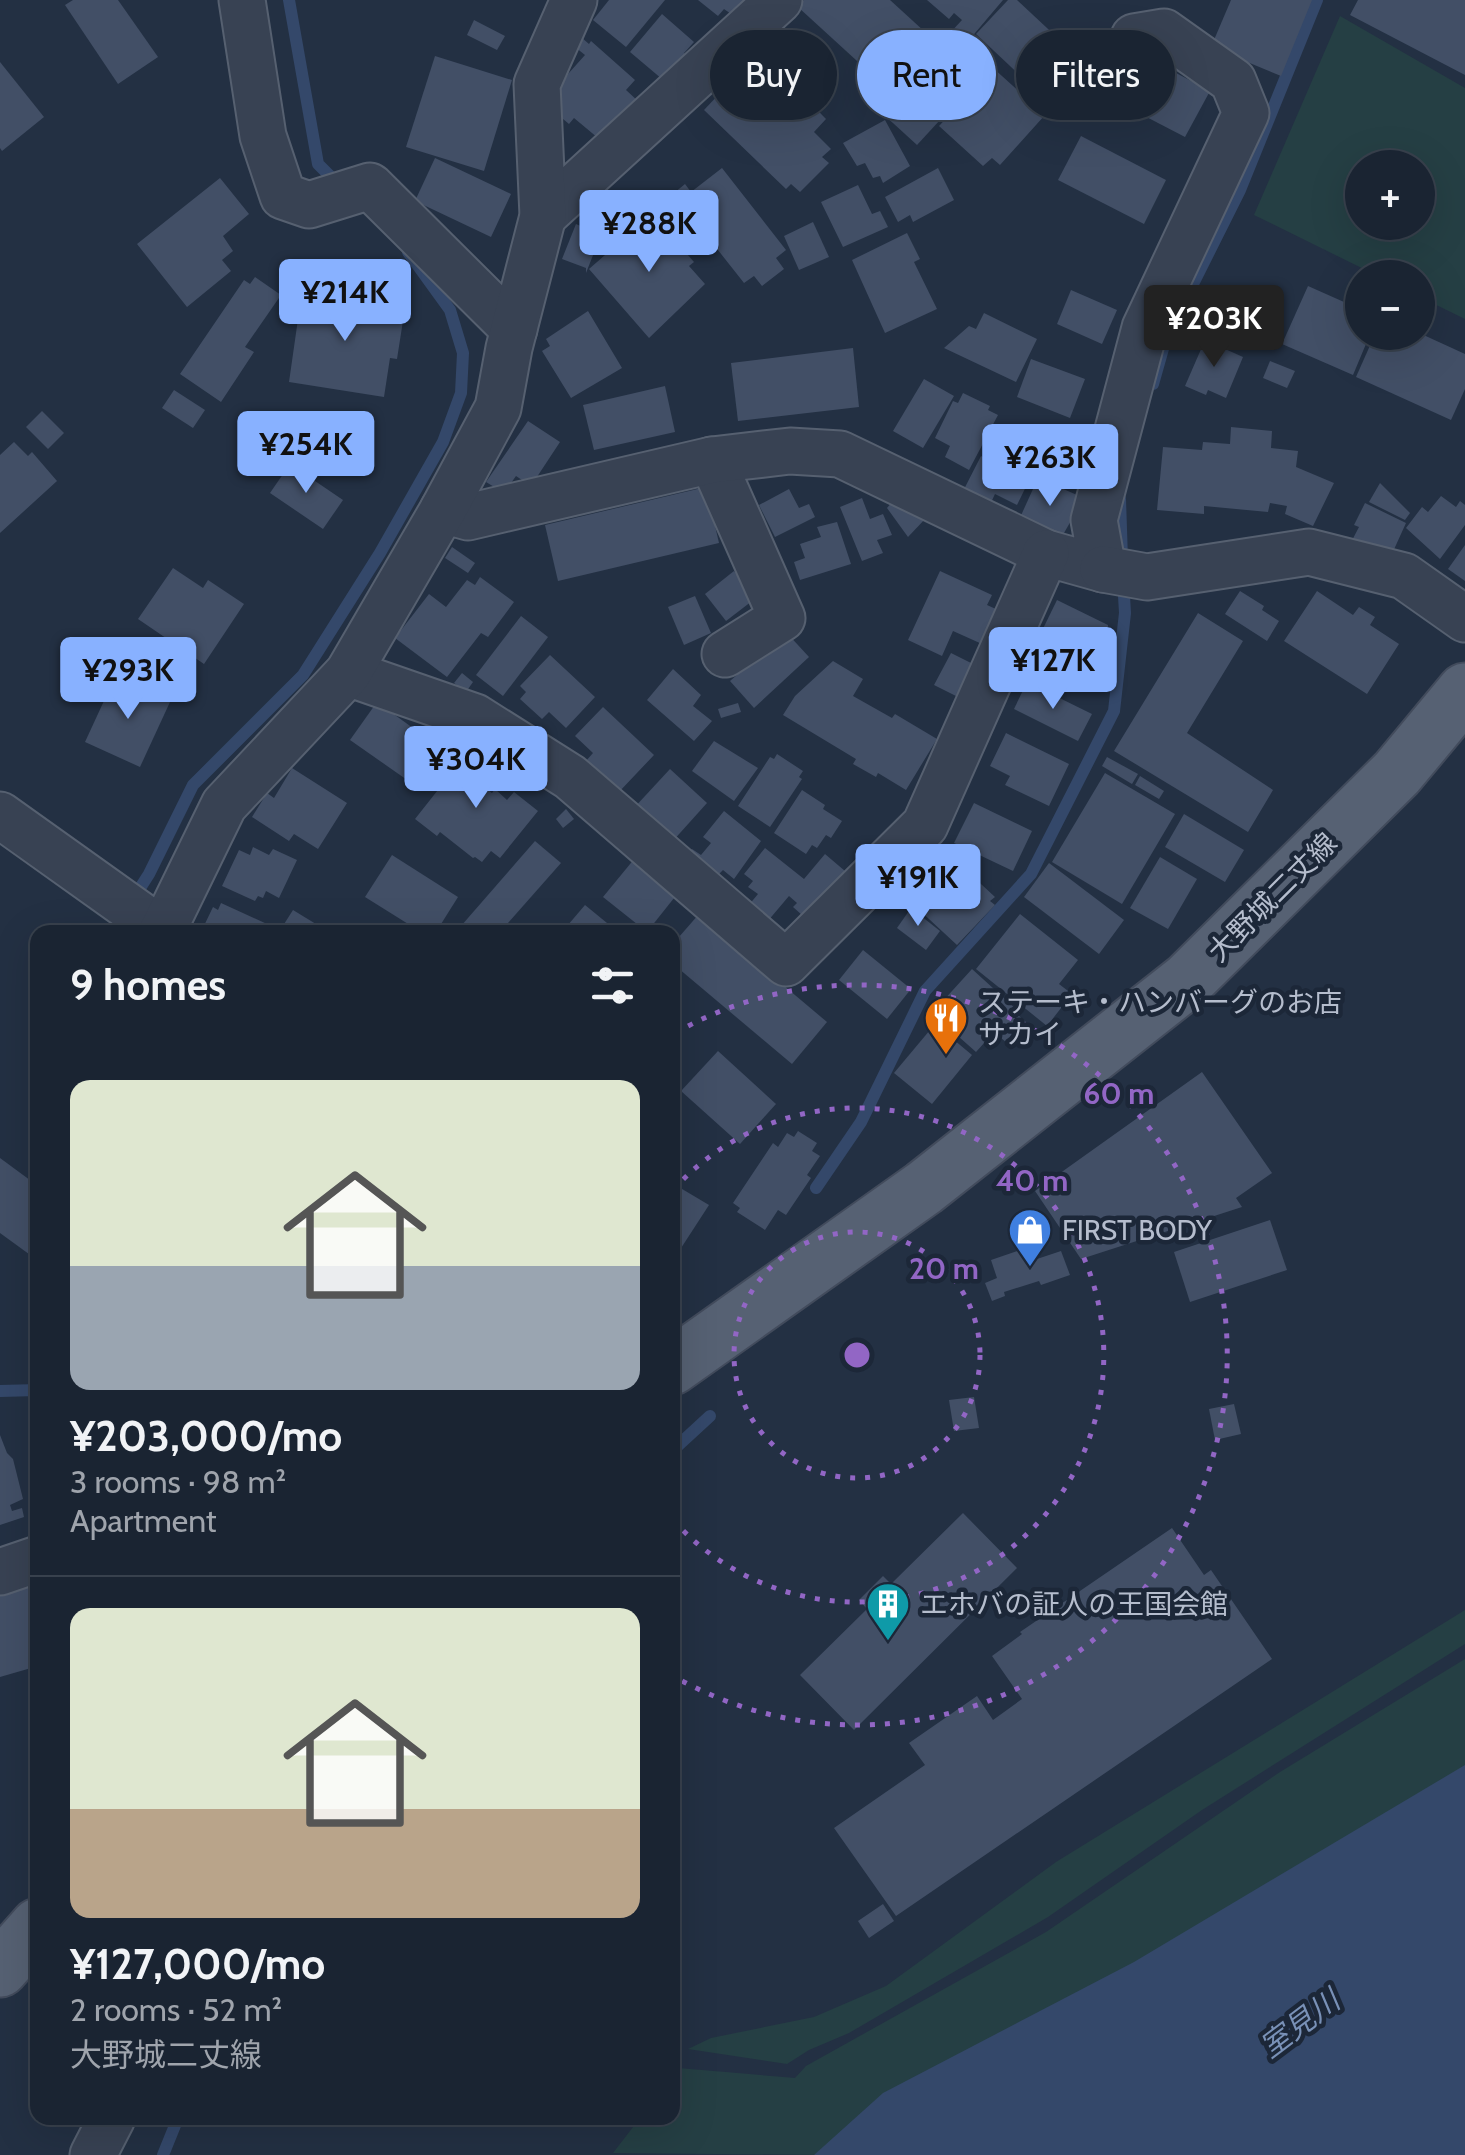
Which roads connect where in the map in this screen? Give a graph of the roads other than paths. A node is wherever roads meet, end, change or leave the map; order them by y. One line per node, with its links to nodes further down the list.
1 (242, 0): 6 (street)
2 (574, 0): 5 (street)
3 (778, 0): 5 (street)
4 (1175, 40): 10 (street)
5 (543, 216): 6 (street)
6 (514, 329): 8 (street)
7 (712, 460): 8 (street); 9 (street); 12 (street)
8 (443, 510): 13 (street)
9 (1046, 553): 10 (street); 13 (street)
10 (1103, 569): 11 (street)
11 (1465, 619)
12 (724, 654)
13 (348, 672): 17 (street)
14 (1465, 692): 18 (main road, 大野城二丈線)
15 (5, 832): 16 (street)
16 (153, 925)
17 (163, 925)
18 (680, 1361)
19 (30, 1562): 20 (street)
20 (0, 1572)
21 (30, 1935): 22 (main road)
22 (0, 1969)
23 (108, 2125): 24 (street)
24 (92, 2155)

